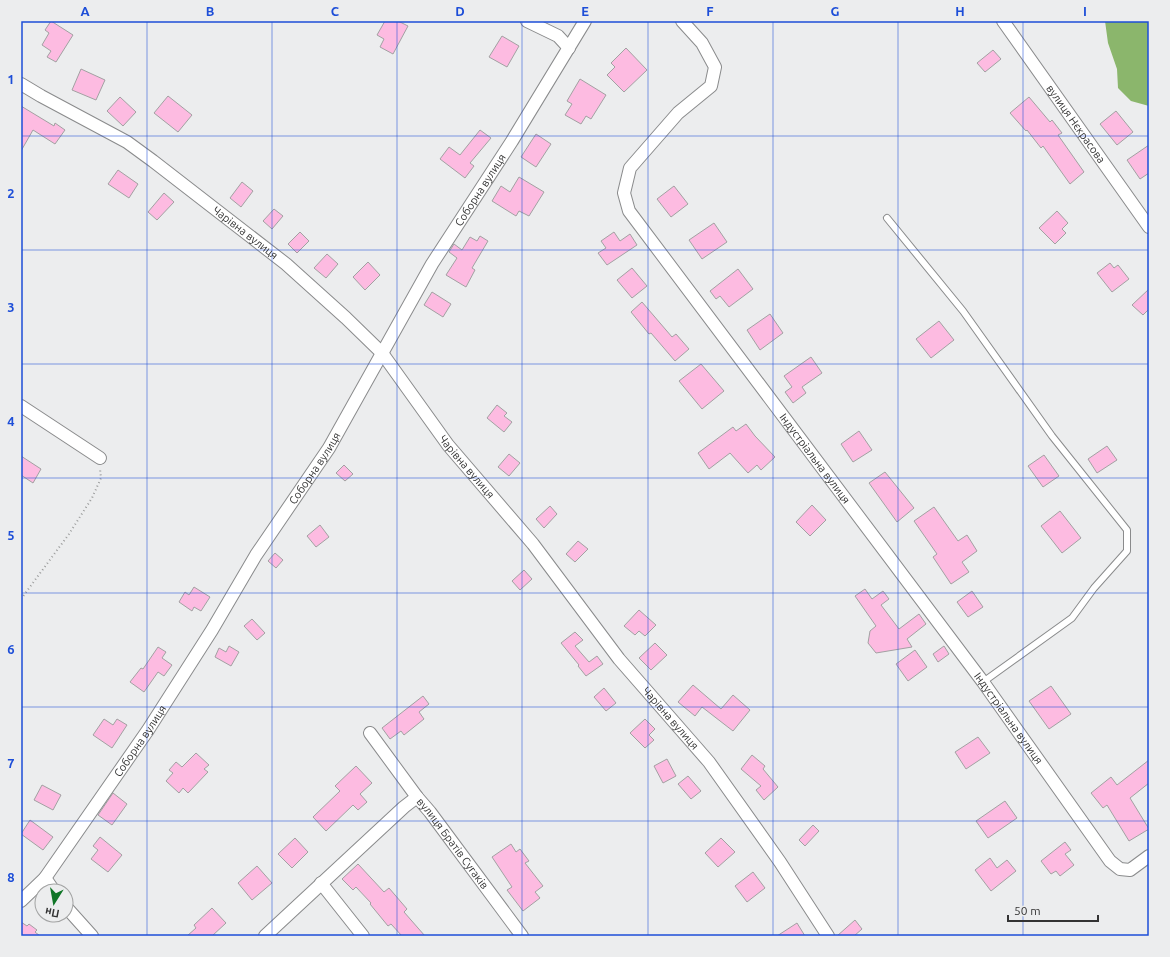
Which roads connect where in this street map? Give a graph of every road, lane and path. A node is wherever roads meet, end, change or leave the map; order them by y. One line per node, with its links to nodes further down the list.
1 (527, 21): 5 (street)
2 (585, 21): 5 (street, Соборна вулиця)
3 (682, 21): 13 (street, Індустріальна вулиця)
4 (1004, 21): 8 (street, вулиця Нєкрасова)
5 (569, 48): 9 (street, Соборна вулиця)
6 (21, 84): 9 (street, Чарівна вулиця)
7 (887, 218): 13 (lane)
8 (1149, 227)
9 (382, 353): 17 (street, Соборна вулиця); 26 (street, Чарівна вулиця)
10 (21, 406): 11 (street)
11 (100, 458): 12 (path)
12 (21, 599)
13 (983, 682): 16 (street, Індустріальна вулиця)
14 (370, 733): 15 (street)
15 (417, 798): 19 (street, вулиця Братів Сугаків); 25 (street, вулиця Братів Сугаків)
16 (1149, 856)
17 (45, 878): 18 (street); 20 (street, Соборна вулиця)
18 (48, 883)
19 (321, 883): 23 (street, вулиця Братів Сугаків); 24 (street)
20 (21, 901)
21 (74, 916): 22 (street)
22 (92, 936)
23 (265, 936)
24 (363, 936)
25 (522, 936)
26 (828, 936)

